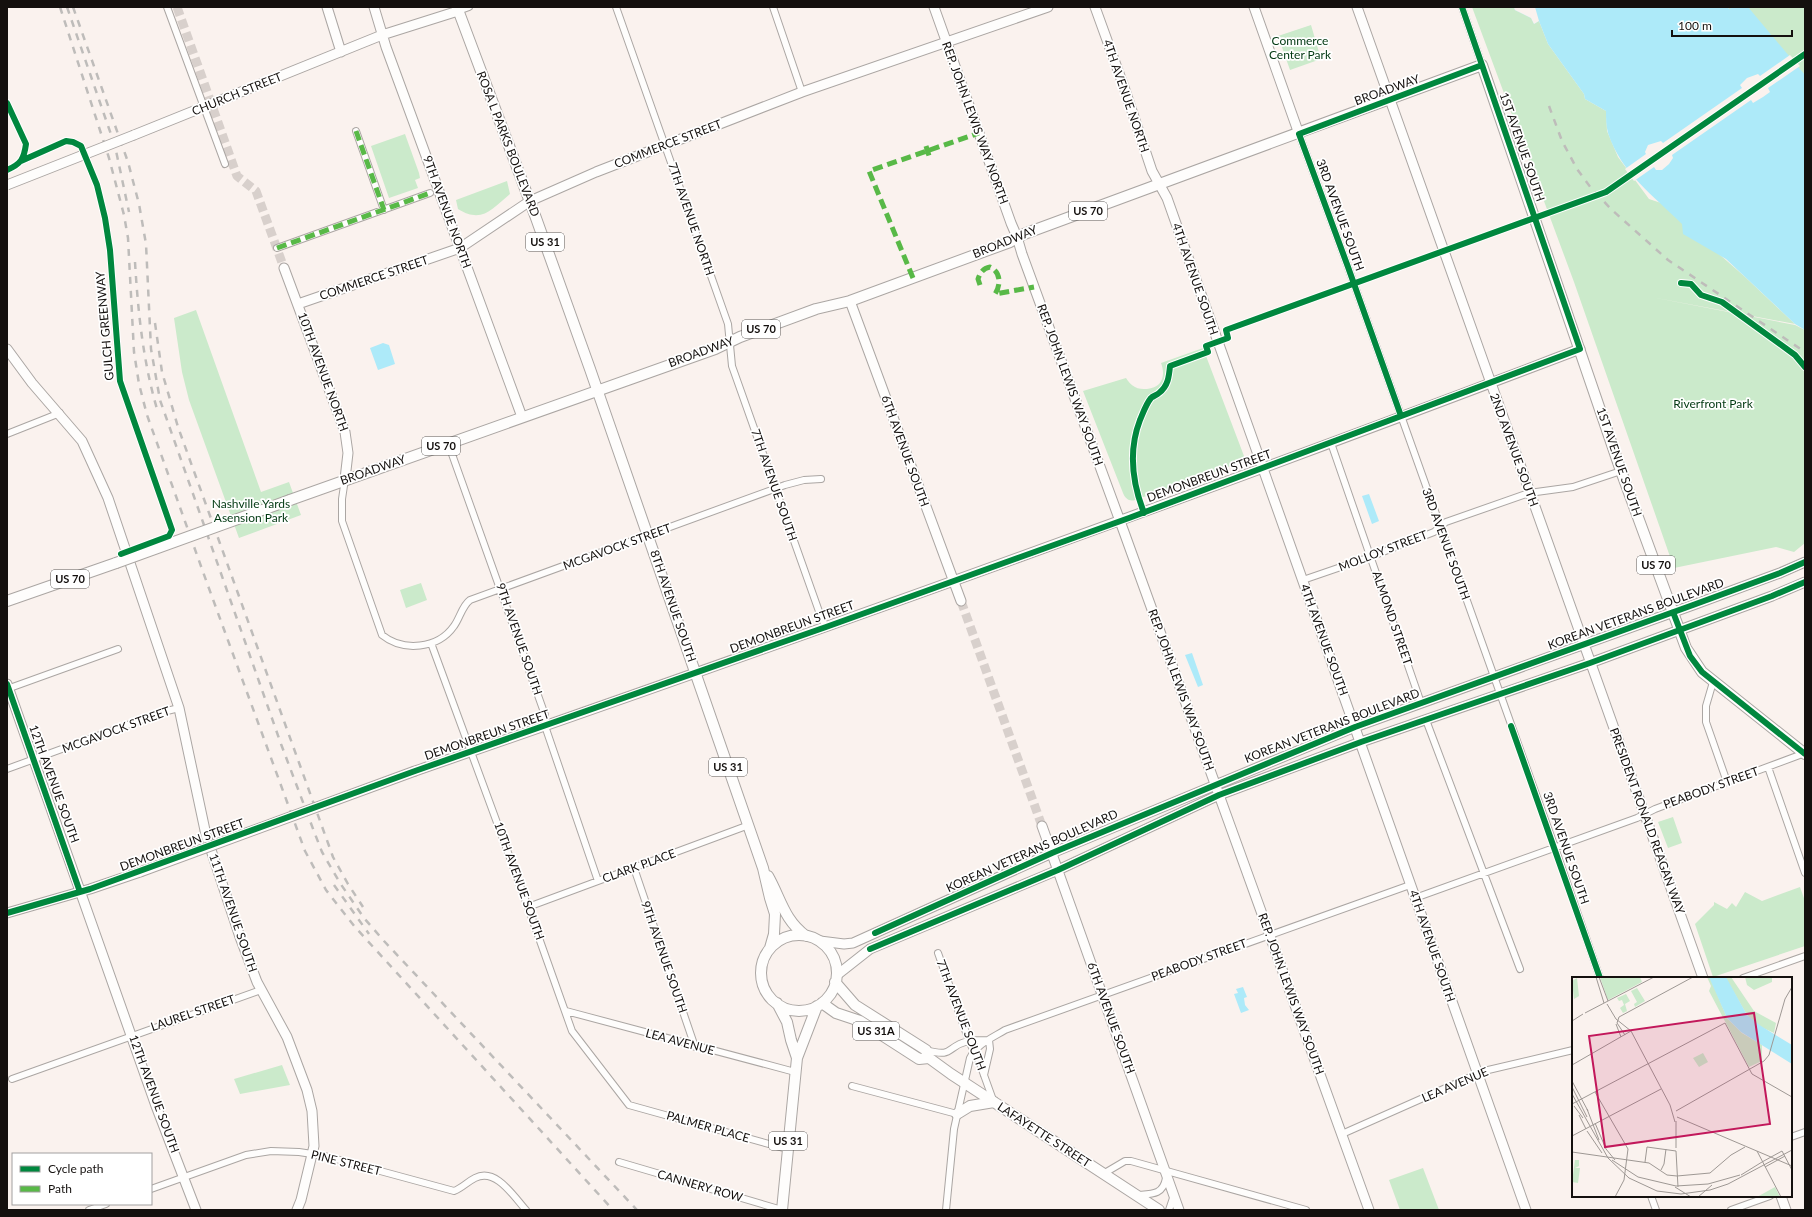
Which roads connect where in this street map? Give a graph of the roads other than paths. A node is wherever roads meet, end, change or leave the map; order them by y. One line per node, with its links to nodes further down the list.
1 (167, 7): 20 (street)
2 (327, 7): 16 (street)
3 (374, 7): 14 (street, 9TH AVENUE NORTH)
4 (469, 7): 13 (street, CHURCH STREET)
5 (616, 7): 23 (street, 7TH AVENUE NORTH)
6 (772, 7): 18 (street)
7 (934, 7): 15 (street, REP. JOHN LEWIS WAY NORTH)
8 (1048, 7): 15 (street, COMMERCE STREET)
9 (1095, 7): 26 (street, 4TH AVENUE NORTH)
10 (1254, 7): 22 (street)
11 (1357, 7): 19 (street, 2ND AVENUE SOUTH)
12 (1462, 7): 17 (street)
13 (456, 8): 14 (street, CHURCH STREET); 28 (main road, ROSA L PARKS BOULEVARD / US 31)
14 (382, 35): 16 (street, CHURCH STREET); 32 (street, 9TH AVENUE NORTH)
15 (946, 42): 18 (street, COMMERCE STREET); 30 (street, REP. JOHN LEWIS WAY NORTH)
16 (342, 52): 20 (street, CHURCH STREET)
17 (1482, 65): 19 (main road, BROADWAY / US 70); 37 (main road, 1ST AVENUE SOUTH / US 70)
18 (802, 92): 23 (street, COMMERCE STREET)
19 (1389, 100): 22 (main road, BROADWAY / US 70); 39 (street, 2ND AVENUE SOUTH)
20 (204, 107): 24 (street); 25 (street, CHURCH STREET, bridge)
21 (356, 131): 29 (street)
22 (1299, 134): 26 (main road, BROADWAY / US 70); 42 (street, 3RD AVENUE SOUTH)
23 (665, 146): 28 (street, COMMERCE STREET); 36 (street, 7TH AVENUE NORTH)
24 (225, 164)
25 (7, 185)
26 (1160, 185): 30 (main road, BROADWAY / US 70); 47 (street, 4TH AVENUE SOUTH)
27 (430, 193): 29 (street)
28 (530, 201): 32 (street, COMMERCE STREET); 40 (main road, ROSA L PARKS BOULEVARD / US 31)
29 (384, 210): 31 (street)
30 (1017, 238): 34 (main road, BROADWAY / US 70); 53 (street, REP. JOHN LEWIS WAY SOUTH)
31 (277, 248)
32 (460, 248): 35 (street, COMMERCE STREET); 43 (street, 9TH AVENUE NORTH)
33 (284, 268): 35 (street, 10TH AVENUE NORTH)
34 (850, 301): 36 (main road, BROADWAY / US 70); 59 (street, 6TH AVENUE SOUTH)
35 (298, 304): 49 (street, 10TH AVENUE NORTH)
36 (729, 342): 40 (main road, BROADWAY / US 70); 51 (street, 7TH AVENUE SOUTH)
37 (1580, 349): 39 (street, DEMONBREUN STREET); 48 (main road, 1ST AVENUE SOUTH / US 70)
38 (8, 352): 41 (street, 11TH AVENUE SOUTH)
39 (1490, 383): 42 (street, DEMONBREUN STREET); 52 (street, 2ND AVENUE SOUTH)
40 (597, 390): 43 (main road, BROADWAY / US 70); 55 (main road, 8TH AVENUE SOUTH / US 31)
41 (60, 413): 44 (street); 77 (street, 11TH AVENUE SOUTH)
42 (1401, 416): 46 (street, DEMONBREUN STREET); 54 (street, 3RD AVENUE SOUTH)
43 (522, 417): 45 (main road, BROADWAY / US 70)
44 (7, 434)
45 (448, 443): 49 (main road, BROADWAY / US 70); 61 (street, 9TH AVENUE SOUTH)
46 (1330, 443): 47 (street, DEMONBREUN STREET); 56 (street, ALMOND STREET)
47 (1263, 468): 53 (street, DEMONBREUN STREET); 58 (street, 4TH AVENUE SOUTH)
48 (1621, 471): 52 (street, MOLLOY STREET); 64 (main road, 1ST AVENUE SOUTH / US 70)
49 (345, 479): 62 (main road, BROADWAY / US 70, bridge); 67 (street)
50 (822, 479): 51 (street, MCGAVOCK STREET)
51 (775, 489): 55 (street, MCGAVOCK STREET); 65 (street, 7TH AVENUE SOUTH)
52 (1529, 492): 54 (street, MOLLOY STREET); 68 (street, 2ND AVENUE SOUTH)
53 (1120, 521): 59 (street, DEMONBREUN STREET); 88 (street, REP. JOHN LEWIS WAY SOUTH)
54 (1440, 527): 56 (street, MOLLOY STREET); 72 (street, 3RD AVENUE SOUTH)
55 (648, 536): 61 (street, MCGAVOCK STREET); 71 (main road, 8TH AVENUE SOUTH / US 31)
56 (1370, 557): 58 (street, MOLLOY STREET); 76 (street, ALMOND STREET)
57 (1805, 562): 64 (street, KOREAN VETERANS BOULEVARD)
58 (1303, 580): 80 (street, 4TH AVENUE SOUTH)
59 (954, 581): 63 (street, 6TH AVENUE SOUTH); 65 (street, DEMONBREUN STREET)
60 (1805, 582): 66 (street, KOREAN VETERANS BOULEVARD)
61 (501, 588): 67 (street, MCGAVOCK STREET); 79 (street, 9TH AVENUE SOUTH)
62 (7, 601)
63 (961, 601)
64 (1673, 612): 66 (main road, 1ST AVENUE SOUTH / US 70); 68 (street, KOREAN VETERANS BOULEVARD)
65 (826, 627): 71 (street, DEMONBREUN STREET)
66 (1679, 630): 70 (street, KOREAN VETERANS BOULEVARD); 73 (main road, 1ST AVENUE SOUTH / US 70)
67 (431, 643): 82 (street, 10TH AVENUE SOUTH)
68 (1584, 644): 70 (street, 2ND AVENUE SOUTH); 72 (street, KOREAN VETERANS BOULEVARD)
69 (118, 648): 74 (street)
70 (1590, 663): 75 (street, KOREAN VETERANS BOULEVARD); 90 (street, PRESIDENT RONALD REAGAN WAY)
71 (696, 673): 79 (street, DEMONBREUN STREET); 91 (main road, 8TH AVENUE SOUTH / US 31)
72 (1493, 676): 75 (street, 3RD AVENUE SOUTH); 76 (street, KOREAN VETERANS BOULEVARD)
73 (1713, 682): 83 (main road, US 70); 87 (street)
74 (8, 688): 84 (street, 12TH AVENUE SOUTH)
75 (1500, 694): 78 (street, KOREAN VETERANS BOULEVARD); 93 (street, 3RD AVENUE SOUTH)
76 (1421, 703): 80 (street, KOREAN VETERANS BOULEVARD)
77 (179, 708): 84 (street, MCGAVOCK STREET); 117 (street, 11TH AVENUE SOUTH)
78 (1426, 720): 81 (street, KOREAN VETERANS BOULEVARD); 98 (street)
79 (545, 726): 82 (street, DEMONBREUN STREET); 100 (street, 9TH AVENUE SOUTH)
80 (1355, 727): 81 (street, 4TH AVENUE SOUTH); 88 (street, KOREAN VETERANS BOULEVARD)
81 (1361, 742): 89 (street, KOREAN VETERANS BOULEVARD); 101 (street, 4TH AVENUE SOUTH)
82 (471, 752): 102 (street, DEMONBREUN STREET, bridge); 104 (street, 10TH AVENUE SOUTH)
83 (1805, 754): 85 (street, PEABODY STREET)
84 (33, 759): 86 (street, MCGAVOCK STREET); 102 (street, 12TH AVENUE SOUTH)
85 (1768, 767): 87 (street, PEABODY STREET); 99 (street)
86 (7, 769)
87 (1727, 782): 90 (street, PEABODY STREET)
88 (1215, 784): 89 (street, REP. JOHN LEWIS WAY SOUTH); 94 (street, KOREAN VETERANS BOULEVARD)
89 (1219, 795): 97 (street, KOREAN VETERANS BOULEVARD); 106 (street, REP. JOHN LEWIS WAY SOUTH)
90 (1644, 814): 93 (street, PEABODY STREET); 114 (street, PRESIDENT RONALD REAGAN WAY)
91 (749, 825): 95 (street, CLARK PLACE); 96 (main road, 8TH AVENUE SOUTH / US 31)
92 (1042, 826): 94 (street, 6TH AVENUE SOUTH)
93 (1555, 847): 98 (street, PEABODY STREET); 113 (street, 3RD AVENUE SOUTH)
94 (1052, 853): 97 (street, 6TH AVENUE SOUTH); 108 (street, KOREAN VETERANS BOULEVARD)
95 (634, 868): 100 (street, CLARK PLACE); 125 (street, 9TH AVENUE SOUTH)
96 (764, 868): 107 (main road, 8TH AVENUE SOUTH / US 31); 109 (main road, 8TH AVENUE SOUTH / US 31)
97 (1058, 870): 116 (street, KOREAN VETERANS BOULEVARD); 118 (street, 6TH AVENUE SOUTH)
98 (1483, 873): 103 (street, PEABODY STREET); 112 (street)
99 (1805, 873)
100 (598, 881): 104 (street, CLARK PLACE)
101 (1410, 884): 103 (street, 4TH AVENUE SOUTH); 106 (street, PEABODY STREET)
102 (80, 892): 105 (street, DEMONBREUN STREET); 122 (street, 12TH AVENUE SOUTH)
103 (1415, 898): 131 (street, 4TH AVENUE SOUTH)
104 (528, 907): 121 (street, 10TH AVENUE SOUTH)
105 (7, 913)
106 (1269, 935): 118 (street, PEABODY STREET); 140 (street, REP. JOHN LEWIS WAY SOUTH)
107 (806, 936): 108 (main road, US 31); 109 (main road)
108 (820, 941): 116 (main road)
109 (770, 948): 119 (main road, US 31)
110 (938, 953): 124 (street, 7TH AVENUE SOUTH)
111 (1805, 956): 115 (street)
112 (1520, 969)
113 (1600, 977)
114 (1703, 977)
115 (1746, 977)
116 (836, 979): 120 (main road, US 31); 128 (main road, LAFAYETTE STREET / US 31A)
117 (261, 990): 122 (street, LAUREL STREET); 143 (street, 11TH AVENUE SOUTH)
118 (1102, 994): 123 (street, PEABODY STREET); 146 (street, 6TH AVENUE SOUTH)
119 (777, 1003): 120 (main road); 129 (main road, US 31)
120 (819, 1005): 128 (main road, LAFAYETTE STREET / US 31A); 129 (main road, US 31)
121 (566, 1011): 125 (street, LEA AVENUE); 137 (street, 10TH AVENUE SOUTH)
122 (132, 1035): 133 (street, LAUREL STREET); 147 (street, 12TH AVENUE SOUTH)
123 (989, 1040): 124 (street, PEABODY STREET); 126 (street, PEABODY STREET); 132 (street)
124 (969, 1041): 126 (street, 7TH AVENUE SOUTH); 128 (street, PEABODY STREET)
125 (695, 1047): 130 (street, LEA AVENUE)
126 (974, 1050): 132 (street, 7TH AVENUE SOUTH); 134 (street)
127 (1572, 1050): 131 (street, LEA AVENUE)
128 (928, 1054): 134 (main road, LAFAYETTE STREET / US 31A)
129 (797, 1058): 130 (main road, US 31)
130 (795, 1072): 142 (main road, US 31)
131 (1477, 1075): 140 (street, LEA AVENUE); 166 (street, 4TH AVENUE SOUTH)
132 (984, 1076): 136 (street)
133 (12, 1079)
134 (964, 1083): 136 (main road, LAFAYETTE STREET / US 31A); 138 (street, 7TH AVENUE SOUTH)
135 (852, 1086): 138 (street)
136 (994, 1102): 138 (main road); 145 (main road, LAFAYETTE STREET / US 31A)
137 (629, 1105): 142 (street, PALMER PLACE)
138 (957, 1114): 160 (street, 7TH AVENUE SOUTH)
139 (1805, 1132): 141 (street)
140 (1342, 1134): 165 (street, REP. JOHN LEWIS WAY SOUTH)
141 (1792, 1137)
142 (787, 1149): 159 (main road, US 31)
143 (312, 1154): 147 (street, PINE STREET); 157 (street, 11TH AVENUE SOUTH); 158 (street, PINE STREET)
144 (619, 1162): 159 (street, CANNERY ROW)
145 (1103, 1174): 146 (street); 149 (main road, LAFAYETTE STREET / US 31A)
146 (1166, 1174): 149 (street); 150 (street, 6TH AVENUE SOUTH); 164 (street)
147 (184, 1176): 148 (street, PINE STREET); 156 (street, 12TH AVENUE SOUTH)
148 (152, 1188)
149 (1136, 1195): 161 (main road, LAFAYETTE STREET / US 31A)
150 (1174, 1195): 162 (street); 163 (street, 6TH AVENUE SOUTH)
151 (1651, 1197): 167 (street)
152 (1767, 1197): 168 (street)
153 (1781, 1197): 169 (street)
154 (103, 1205): 155 (street)
155 (89, 1210)
156 (196, 1210)
157 (297, 1210)
158 (526, 1210)
159 (782, 1210)
160 (946, 1210)
161 (1159, 1210)
162 (1169, 1210)
163 (1179, 1210)
164 (1306, 1210)
165 (1369, 1210)
166 (1526, 1210)
167 (1656, 1210)
168 (1731, 1210)
169 (1786, 1210)

